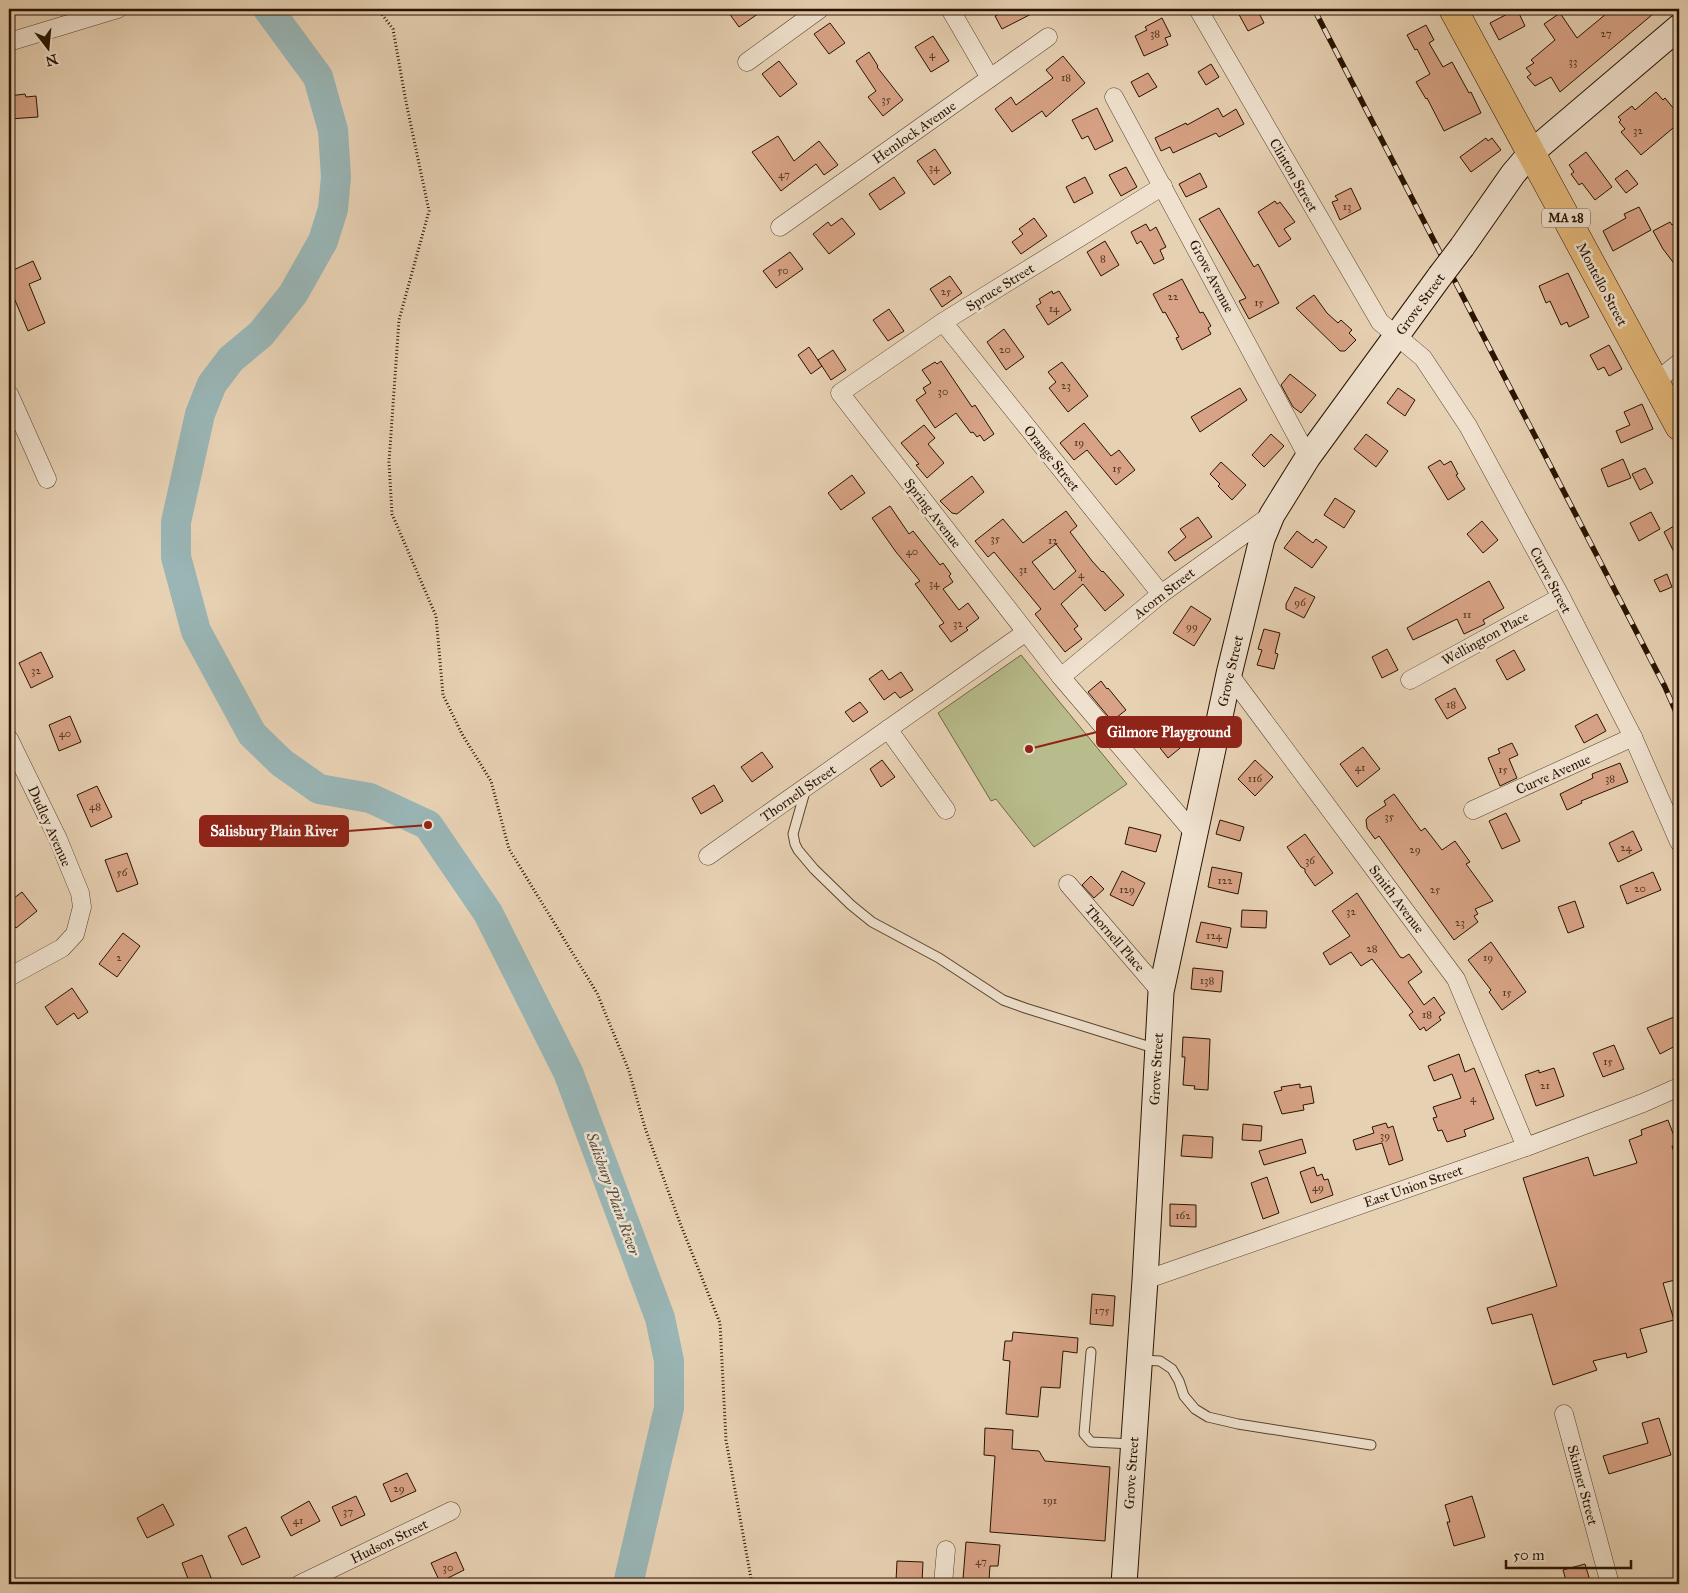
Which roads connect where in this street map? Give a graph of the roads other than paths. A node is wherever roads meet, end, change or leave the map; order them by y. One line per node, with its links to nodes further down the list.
1 (118, 9): 8 (street)
2 (820, 9): 9 (street)
3 (950, 9): 10 (street)
4 (1198, 9): 16 (street, Clinton Street)
5 (1453, 9): 12 (main road, Montello Street / MA 28)
6 (1679, 27): 12 (main road, Grove Street)
7 (1048, 37): 10 (street, Hemlock Avenue)
8 (9, 42)
9 (747, 62)
10 (990, 78): 14 (street, Hemlock Avenue)
11 (1114, 97): 13 (street, Grove Avenue)
12 (1531, 152): 16 (main road, Grove Street, bridge); 18 (main road, Montello Street / MA 28)
13 (1163, 186): 15 (street, Spruce Street); 22 (street, Grove Avenue)
14 (780, 226)
15 (942, 322): 19 (street, Spruce Street); 25 (street, Orange Street)
16 (1396, 336): 22 (main road, Grove Street); 26 (street, Curve Street)
17 (1679, 363): 18 (street)
18 (1655, 382): 21 (main road, Montello Street / MA 28)
19 (840, 393): 27 (street, Spring Avenue)
20 (9, 394): 23 (street)
21 (1679, 426)
22 (1308, 456): 24 (main road, Grove Street)
23 (47, 479)
24 (1272, 515): 25 (street, Acorn Street); 28 (main road, Grove Street)
25 (1161, 594): 29 (street, Acorn Street)
26 (1560, 597): 30 (street, Wellington Place); 32 (street, Curve Street)
27 (1026, 632): 29 (street, Spring Avenue); 31 (street)
28 (1229, 674): 37 (main road, Grove Street); 45 (street, Smith Avenue)
29 (1061, 677): 37 (street, Spring Avenue)
30 (1410, 680)
31 (888, 729): 34 (street, Thornell Street); 35 (street)
32 (1633, 737): 36 (street, Curve Avenue); 38 (street, Curve Street)
33 (9, 739): 41 (street, Dudley Avenue)
34 (806, 788): 39 (street, Thornell Street); 43 (lane)
35 (946, 810)
36 (1473, 810)
37 (1194, 833): 42 (main road, Grove Street)
38 (1679, 842)
39 (708, 856)
40 (1068, 884): 42 (street, Thornell Place)
41 (9, 977)
42 (1161, 992): 43 (main road, Grove Street)
43 (1157, 1049): 46 (main road, Grove Street)
44 (1679, 1087): 45 (street, East Union Street)
45 (1526, 1147): 46 (street, East Union Street)
46 (1145, 1280): 48 (main road, Grove Street)
47 (1091, 1352): 50 (lane)
48 (1139, 1359): 50 (main road, Grove Street); 51 (lane)
49 (1564, 1414): 57 (street, Skinner Street)
50 (1133, 1444): 56 (main road, Grove Street)
51 (1372, 1445)
52 (451, 1511): 54 (street, Hudson Street)
53 (946, 1550): 55 (street)
54 (300, 1584)
55 (943, 1584)
56 (1124, 1584)
57 (1610, 1584)

